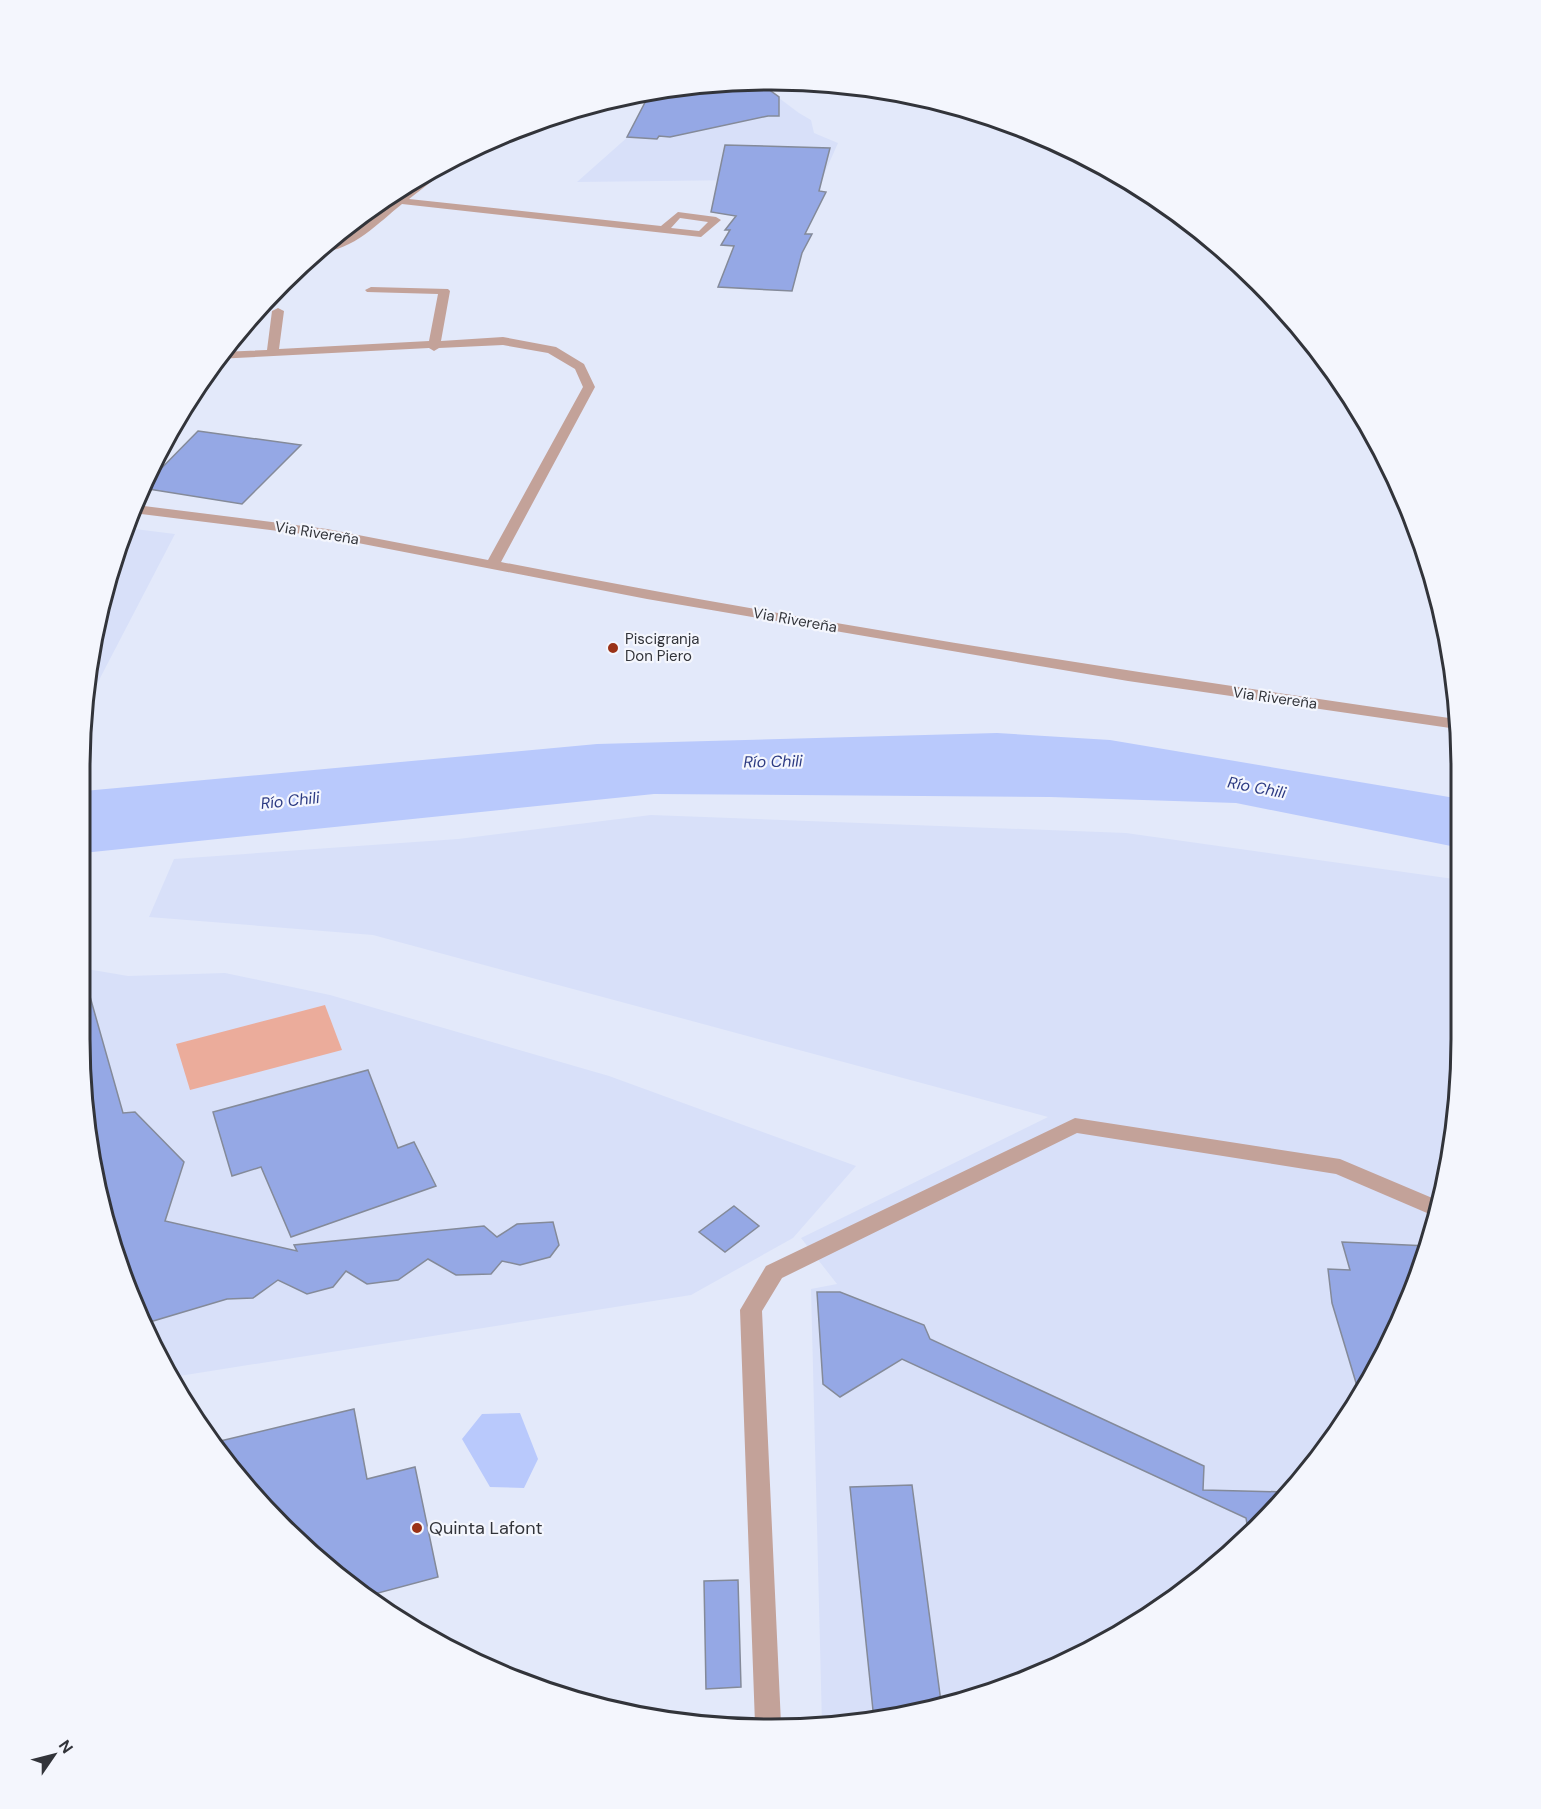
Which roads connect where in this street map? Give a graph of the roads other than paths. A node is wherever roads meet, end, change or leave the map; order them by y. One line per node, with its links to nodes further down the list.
1 (403, 198): 2 (street); 3 (street)
2 (663, 230)
3 (342, 242)
4 (371, 290): 6 (street)
5 (278, 311): 7 (street)
6 (434, 347): 7 (street); 10 (street)
7 (273, 353): 8 (street)
8 (232, 355)
9 (142, 510): 10 (street, Via Rivereña)
10 (492, 565): 11 (street, Via Rivereña)
11 (1450, 723)
12 (1430, 1206): 13 (street)
13 (768, 1719)

